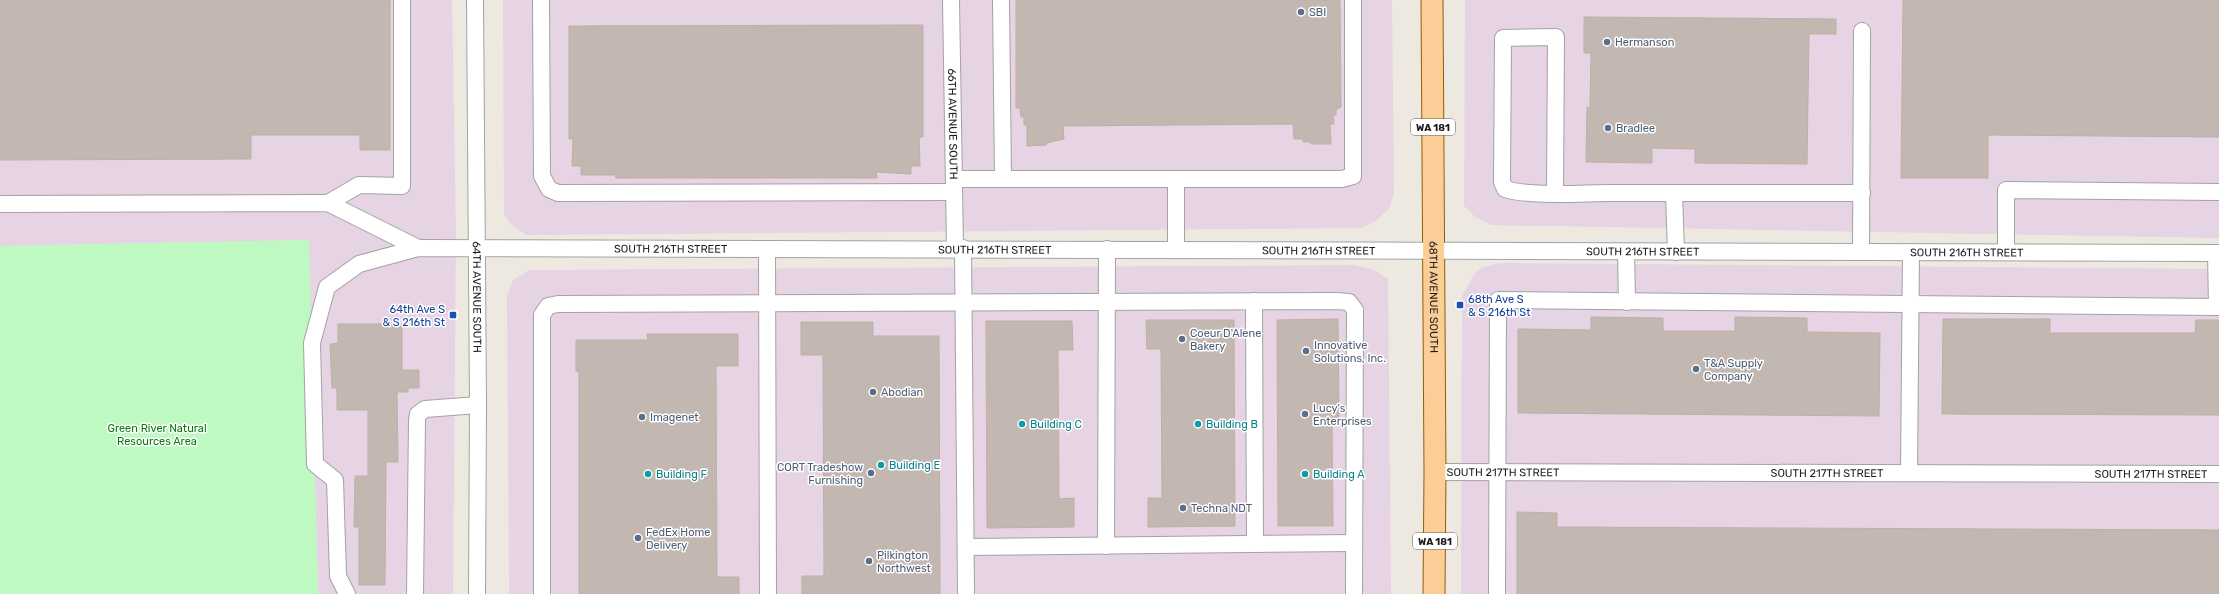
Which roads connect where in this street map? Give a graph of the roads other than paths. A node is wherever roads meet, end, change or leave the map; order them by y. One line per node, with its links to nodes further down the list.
1 (402, 0): 16 (street)
2 (475, 0): 19 (street, 64TH AVENUE SOUTH)
3 (541, 0): 11 (street)
4 (951, 0): 11 (street, 66TH AVENUE SOUTH)
5 (1001, 0): 9 (street)
6 (1353, 0): 10 (street)
7 (1432, 0): 24 (main road, 68TH AVENUE SOUTH / WA 181)
8 (1862, 31): 15 (street)
9 (1003, 179): 10 (street); 11 (street)
10 (1176, 179): 23 (street)
11 (954, 186): 20 (street, 66TH AVENUE SOUTH)
12 (2219, 192): 29 (street)
13 (1555, 193): 13 (street); 14 (street)
14 (1674, 193): 15 (street); 26 (street)
15 (1862, 193): 27 (street)
16 (328, 203): 17 (street); 18 (street)
17 (0, 204)
18 (418, 248): 19 (street, SOUTH 216TH STREET); 47 (street)
19 (477, 248): 21 (street, SOUTH 216TH STREET); 38 (street, 64TH AVENUE SOUTH)
20 (959, 248): 21 (street, SOUTH 216TH STREET); 22 (street, SOUTH 216TH STREET); 31 (street, 66TH AVENUE SOUTH)
21 (767, 249): 35 (street)
22 (1107, 250): 23 (street, SOUTH 216TH STREET); 32 (street)
23 (1176, 250): 24 (street, SOUTH 216TH STREET)
24 (1434, 252): 25 (street, SOUTH 216TH STREET); 39 (main road, 68TH AVENUE SOUTH / WA 181)
25 (1626, 252): 26 (street, SOUTH 216TH STREET); 34 (street)
26 (1676, 252): 27 (street, SOUTH 216TH STREET)
27 (1861, 252): 28 (street, SOUTH 216TH STREET)
28 (1911, 252): 29 (street, SOUTH 216TH STREET); 36 (street)
29 (2006, 252): 30 (street, SOUTH 216TH STREET)
30 (2218, 253): 37 (street)
31 (963, 301): 32 (street); 35 (street); 46 (street, 66TH AVENUE SOUTH)
32 (1107, 301): 33 (street); 45 (street)
33 (1254, 301): 43 (street); 44 (street)
34 (1627, 302): 36 (street); 40 (street)
35 (767, 303): 50 (street); 51 (street)
36 (1910, 304): 37 (street); 41 (street)
37 (2218, 307)
38 (478, 404): 48 (street); 49 (street, 64TH AVENUE SOUTH)
39 (1435, 472): 40 (street, SOUTH 217TH STREET); 54 (main road, 68TH AVENUE SOUTH / WA 181)
40 (1499, 472): 41 (street, SOUTH 217TH STREET); 55 (street)
41 (1909, 473): 42 (street, SOUTH 217TH STREET)
42 (2219, 474)
43 (1354, 543): 44 (street); 53 (street)
44 (1256, 544): 45 (street)
45 (1106, 546): 46 (street)
46 (966, 547): 52 (street, 66TH AVENUE SOUTH)
47 (346, 594)
48 (415, 594)
49 (477, 594)
50 (542, 594)
51 (768, 594)
52 (966, 594)
53 (1354, 594)
54 (1434, 594)
55 (1497, 594)

